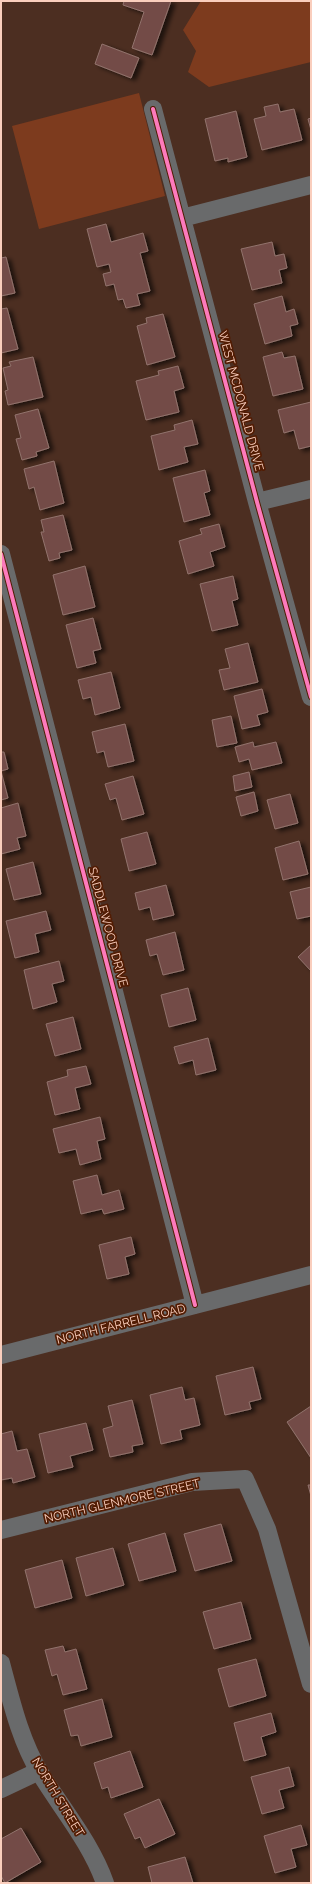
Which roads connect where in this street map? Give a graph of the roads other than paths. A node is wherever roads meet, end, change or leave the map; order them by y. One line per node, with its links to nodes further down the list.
1 (153, 109): 3 (street, WEST MCDONALD DRIVE)
2 (311, 185): 3 (street)
3 (182, 218): 5 (street, WEST MCDONALD DRIVE)
4 (311, 489): 5 (street)
5 (257, 502): 7 (street, WEST MCDONALD DRIVE)
6 (1, 554): 9 (street, SADDLEWOOD DRIVE)
7 (311, 697)
8 (311, 1275): 9 (street, NORTH FARRELL ROAD)
9 (195, 1305): 10 (street, NORTH FARRELL ROAD)
10 (1, 1355)
11 (1, 1530): 13 (street, NORTH GLENMORE STREET)
12 (1, 1663): 14 (street, NORTH STREET)
13 (311, 1684)
14 (39, 1771): 15 (street); 16 (street, NORTH STREET)
15 (1, 1789)
16 (105, 1883)

